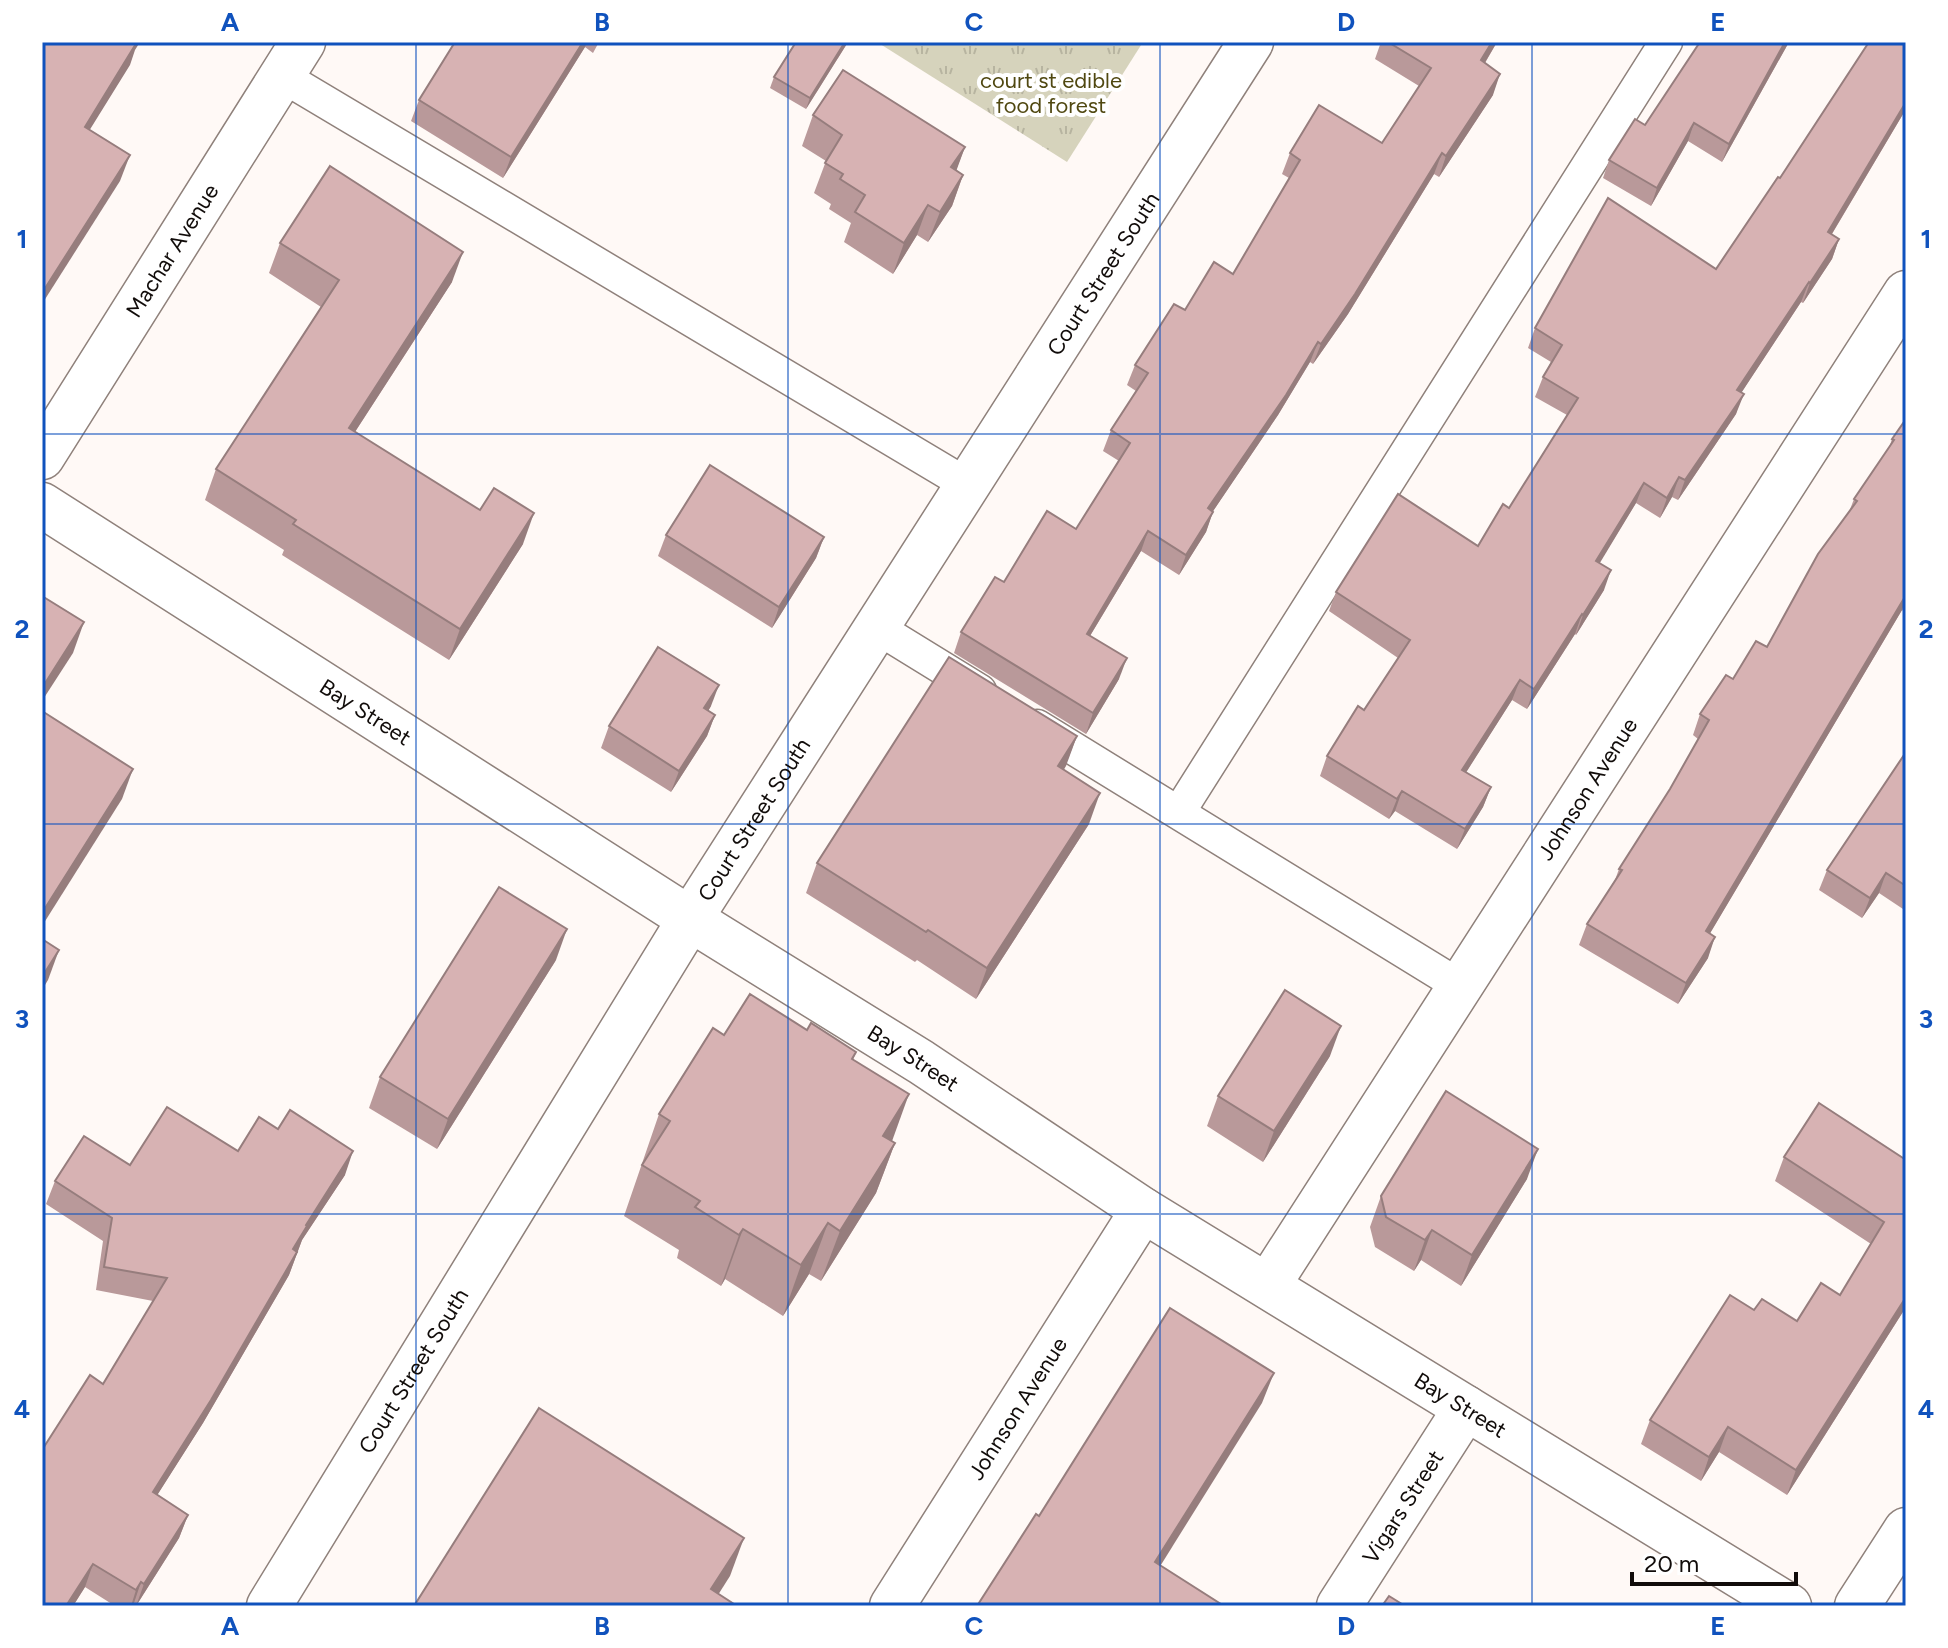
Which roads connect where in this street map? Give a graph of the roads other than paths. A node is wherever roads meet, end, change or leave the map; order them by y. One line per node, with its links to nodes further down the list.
1 (1251, 42): 6 (street, Court Street South)
2 (1666, 42): 9 (lane)
3 (292, 59): 5 (street, Machar Avenue); 6 (lane)
4 (1906, 293): 11 (street, Johnson Avenue)
5 (42, 457)
6 (968, 485): 8 (street, Court Street South)
7 (42, 505): 10 (street, Bay Street)
8 (876, 627): 9 (lane); 10 (street, Court Street South)
9 (1179, 812): 11 (lane)
10 (690, 919): 12 (street, Bay Street); 16 (street, Court Street South)
11 (1460, 986): 13 (street, Johnson Avenue)
12 (1143, 1210): 13 (street, Bay Street); 17 (street, Johnson Avenue)
13 (1268, 1285): 14 (street, Bay Street)
14 (1466, 1408): 18 (street, Vigars Street); 19 (street, Bay Street)
15 (1906, 1530): 20 (street)
16 (269, 1606)
17 (892, 1606)
18 (1339, 1606)
19 (1789, 1606)
20 (1857, 1606)

